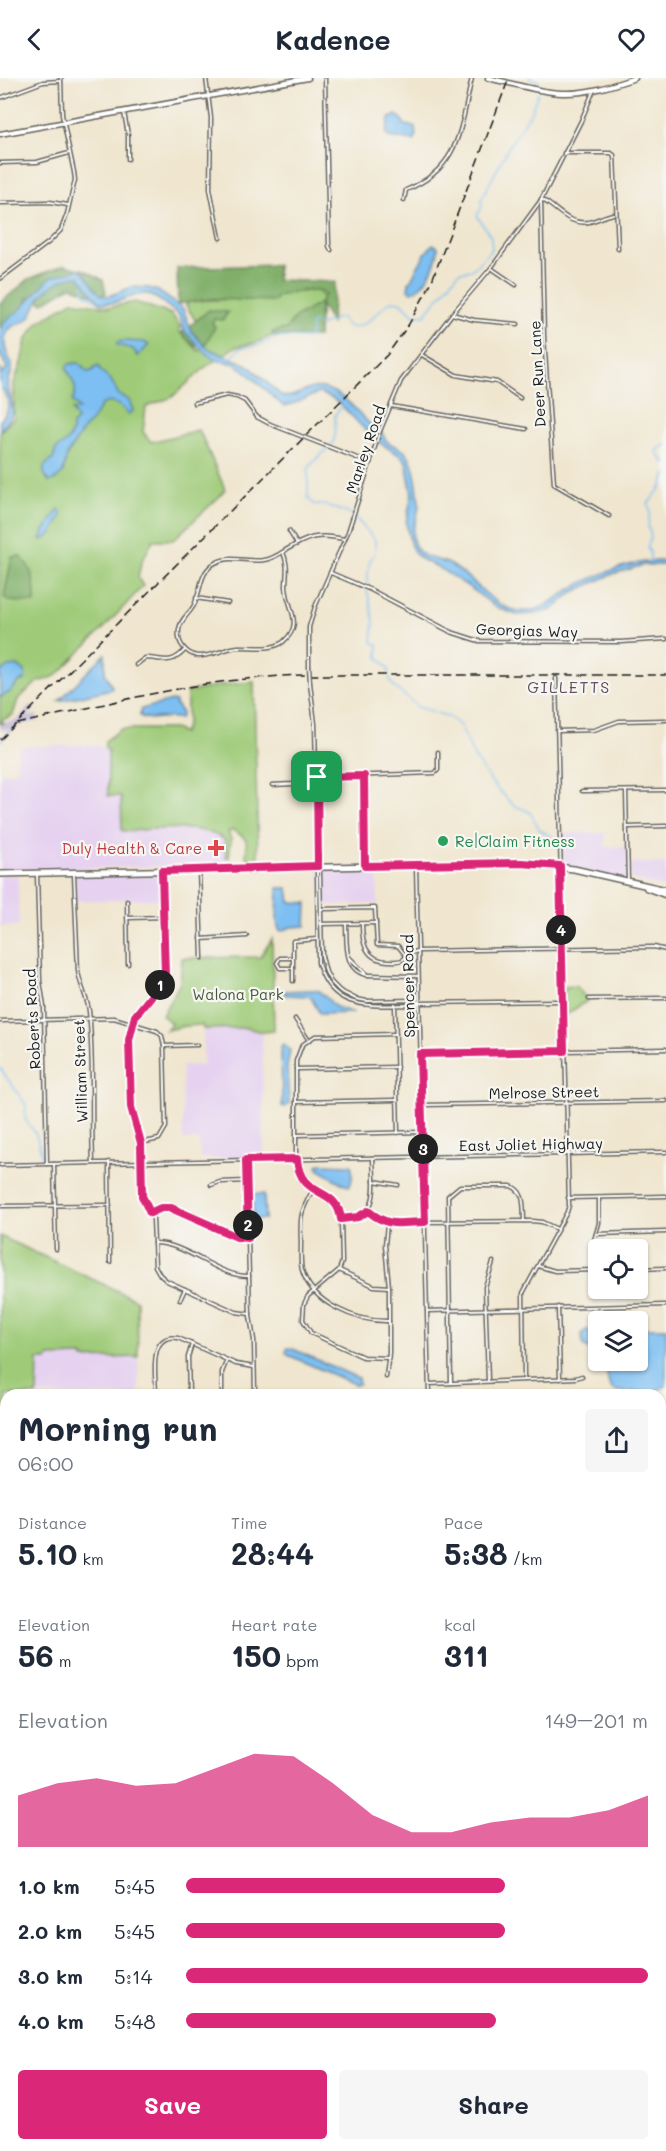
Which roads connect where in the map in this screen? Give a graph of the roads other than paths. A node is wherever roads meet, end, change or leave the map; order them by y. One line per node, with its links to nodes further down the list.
1 (206, 78): 10 (street)
2 (308, 78): 8 (street)
3 (325, 78): 26 (street)
4 (472, 78): 20 (street)
5 (488, 78): 9 (street)
6 (635, 78): 9 (street)
7 (61, 80): 11 (street); 13 (street)
8 (284, 80): 10 (street)
9 (593, 91): 16 (street, Marley Road)
10 (209, 95): 12 (street); 24 (street)
11 (0, 98)
12 (124, 112): 13 (street); 17 (street)
13 (63, 123): 14 (street); 15 (street)
14 (0, 134)
15 (69, 153): 18 (street); 22 (street)
16 (564, 153): 19 (street, Marley Road); 25 (street)
17 (128, 159)
18 (0, 163)
19 (541, 199): 23 (street); 27 (street, Marley Road); 38 (street, Deer Run Lane)
20 (404, 200)
21 (0, 203): 22 (street)
22 (68, 206): 28 (street)
23 (613, 214)
24 (220, 238)
25 (618, 249)
26 (332, 250)
27 (491, 268): 29 (street); 30 (street, Marley Road)
28 (0, 279)
29 (516, 285)
30 (452, 314): 31 (street); 32 (street, Marley Road)
31 (518, 324)
32 (422, 355): 33 (street); 35 (street, Marley Road)
33 (520, 398)
34 (194, 403): 37 (street)
35 (391, 406): 36 (street); 37 (street, Marley Road)
36 (526, 429)
37 (370, 463): 40 (street, Marley Road)
38 (609, 516)
39 (289, 531): 41 (street)
40 (344, 539): 41 (street); 43 (street, Marley Road)
41 (297, 544): 42 (street)
42 (283, 552): 44 (street); 47 (street)
43 (330, 573): 46 (street, Georgias Way); 54 (street, Marley Road, bridge)
44 (196, 598): 45 (street); 47 (street)
45 (228, 603)
46 (666, 639)
47 (185, 650): 48 (street)
48 (136, 665)
49 (556, 678): 51 (street)
50 (666, 720): 51 (street)
51 (557, 731): 64 (street)
52 (438, 752): 53 (street)
53 (364, 776): 54 (street); 63 (street)
54 (317, 777): 55 (street); 62 (street, Marley Road)
55 (272, 785)
56 (666, 790): 58 (street)
57 (582, 791): 58 (street)
58 (626, 791): 60 (street)
59 (666, 826): 60 (street)
60 (628, 827): 70 (street)
61 (416, 865): 63 (main road); 64 (main road); 88 (street, Spencer Road)
62 (318, 866): 63 (main road); 65 (main road); 75 (street); 79 (street)
63 (365, 866)
64 (560, 866): 70 (main road); 86 (street)
65 (199, 870): 66 (main road); 84 (street)
66 (162, 871): 67 (main road); 76 (street)
67 (74, 873): 69 (main road); 101 (street, William Street)
68 (0, 874): 69 (main road)
69 (37, 874): 103 (street, Roberts Road)
70 (628, 883): 71 (main road)
71 (642, 886): 72 (main road); 73 (main road)
72 (666, 890)
73 (666, 895)
74 (127, 901): 77 (street)
75 (321, 909): 78 (street); 80 (street)
76 (164, 917): 77 (street); 105 (street)
77 (127, 918): 92 (street)
78 (376, 922): 82 (street); 89 (street)
79 (317, 924): 80 (street); 85 (street)
80 (321, 924): 81 (street); 99 (street)
81 (346, 924): 82 (street); 94 (street)
82 (362, 924): 89 (street)
83 (247, 936): 84 (street)
84 (201, 939): 90 (street)
85 (317, 939): 91 (street); 99 (street)
86 (561, 949): 87 (street); 88 (street); 98 (street)
87 (666, 950)
88 (418, 951): 89 (street); 94 (street, Spencer Road)
89 (406, 957)
90 (202, 958)
91 (292, 958): 93 (street); 93 (street)
92 (128, 964)
93 (292, 968): 95 (street)
94 (418, 976): 100 (street, Spencer Road)
95 (293, 981)
96 (666, 998): 97 (street)
97 (589, 999)
98 (563, 1001): 100 (street); 111 (street)
99 (395, 1003): 100 (street); 106 (street)
100 (419, 1003): 112 (street, Spencer Road)
101 (89, 1019): 103 (street); 105 (street); 132 (street, William Street)
102 (295, 1019): 107 (street)
103 (44, 1020): 104 (street); 133 (street, Roberts Road)
104 (0, 1021)
105 (133, 1023): 109 (street); 123 (street)
106 (396, 1034): 107 (street); 113 (street)
107 (308, 1039): 114 (street)
108 (197, 1045): 109 (street)
109 (164, 1046): 123 (street)
110 (666, 1049): 111 (street)
111 (564, 1051): 112 (street); 118 (street)
112 (420, 1054): 119 (street, Spencer Road)
113 (396, 1067): 114 (street); 115 (street)
114 (296, 1069): 117 (street)
115 (397, 1100): 117 (street); 121 (street)
116 (666, 1101): 118 (street, Melrose Street)
117 (296, 1102): 122 (street)
118 (566, 1103): 119 (street, Melrose Street); 125 (street)
119 (422, 1105): 120 (street, Spencer Road)
120 (422, 1132): 121 (street); 126 (street, Spencer Road)
121 (398, 1133): 122 (street)
122 (296, 1135): 128 (street)
123 (141, 1143): 131 (street)
124 (666, 1152): 125 (street, East Joliet Highway)
125 (567, 1154): 126 (street, East Joliet Highway); 142 (street)
126 (423, 1157): 127 (street, East Joliet Highway); 151 (street, Spencer Road)
127 (373, 1158): 128 (street, East Joliet Highway); 137 (street)
128 (297, 1159): 129 (street, East Joliet Highway); 140 (street)
129 (246, 1160): 131 (street, East Joliet Highway); 136 (street)
130 (109, 1162): 131 (street, East Joliet Highway); 132 (street, East Joliet Highway); 145 (street)
131 (141, 1162): 148 (street)
132 (93, 1163): 134 (street, East Joliet Highway)
133 (47, 1164): 134 (street, East Joliet Highway); 135 (street, East Joliet Highway)
134 (54, 1164): 144 (street)
135 (0, 1165)
136 (247, 1181): 138 (street); 157 (street)
137 (374, 1181): 139 (street); 147 (street)
138 (211, 1185)
139 (398, 1185)
140 (313, 1190): 149 (street); 171 (street)
141 (666, 1196): 143 (street)
142 (568, 1198): 143 (street); 154 (street)
143 (599, 1198): 156 (street)
144 (55, 1205): 145 (street); 146 (street); 160 (street)
145 (110, 1205): 161 (street)
146 (0, 1206)
147 (368, 1211): 149 (street); 153 (street)
148 (150, 1213): 157 (street); 159 (street)
149 (341, 1219): 166 (street)
150 (524, 1221): 152 (street); 152 (street); 154 (street)
151 (425, 1222): 152 (street); 153 (street); 178 (street, Spencer Road)
152 (447, 1222): 177 (street)
153 (387, 1224): 169 (street)
154 (558, 1229): 163 (street)
155 (666, 1232): 156 (street)
156 (596, 1234): 158 (street)
157 (248, 1238): 168 (street)
158 (595, 1239)
159 (154, 1243): 168 (street); 170 (street)
160 (56, 1249)
161 (110, 1262)
162 (493, 1262): 176 (street)
163 (538, 1266): 167 (street); 175 (street)
164 (666, 1268): 165 (street)
165 (648, 1269)
166 (339, 1270): 169 (street); 171 (street)
167 (588, 1270)
168 (249, 1276): 179 (street)
169 (389, 1287): 180 (street)
170 (185, 1289): 172 (street); 179 (street)
171 (315, 1290): 180 (street); 182 (street)
172 (180, 1300)
173 (666, 1305): 174 (street)
174 (558, 1307): 175 (street); 187 (street)
175 (523, 1308): 176 (street); 188 (street)
176 (486, 1309): 177 (street); 189 (street)
177 (450, 1310): 178 (street); 190 (street)
178 (427, 1311): 191 (street, Spencer Road)
179 (250, 1314): 184 (street)
180 (389, 1321): 182 (street)
181 (192, 1344): 183 (street); 192 (street); 193 (street)
182 (389, 1358): 186 (street)
183 (227, 1360): 184 (street); 194 (street)
184 (254, 1367): 195 (street)
185 (582, 1376): 187 (street)
186 (386, 1377)
187 (560, 1379): 188 (street)
188 (524, 1380): 189 (street)
189 (488, 1381): 190 (street)
190 (451, 1383): 191 (street)
191 (429, 1384): 196 (street, Spencer Road)
192 (156, 1389)
193 (189, 1389)
194 (222, 1389)
195 (255, 1389)
196 (429, 1389)
197 (34, 2151): 198 (street)
198 (58, 2151)

